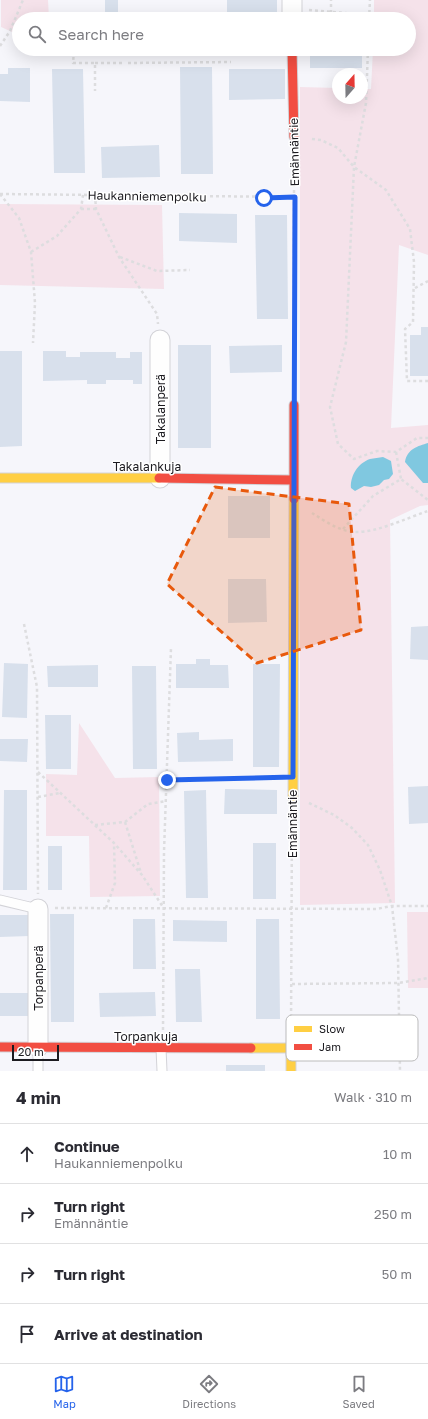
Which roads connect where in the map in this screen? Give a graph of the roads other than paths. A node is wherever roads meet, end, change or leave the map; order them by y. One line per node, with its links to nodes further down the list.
1 (292, 56): 2 (street, Emännäntie)
2 (294, 138)
3 (160, 340): 6 (street, Takalanperä)
4 (294, 405): 7 (street, Emännäntie)
5 (0, 478): 6 (street, Takalankuja)
6 (160, 478): 7 (street, Takalankuja)
7 (294, 480): 8 (street, Emännäntie)
8 (293, 799)
9 (0, 900): 10 (lane)
10 (38, 908): 12 (street, Torpanperä)
11 (0, 1047): 12 (street, Torpankuja)
12 (38, 1047): 13 (street, Torpankuja); 15 (lane)
13 (161, 1048): 14 (street, Torpankuja); 16 (lane)
14 (286, 1048)
15 (38, 1071)
16 (162, 1071)

